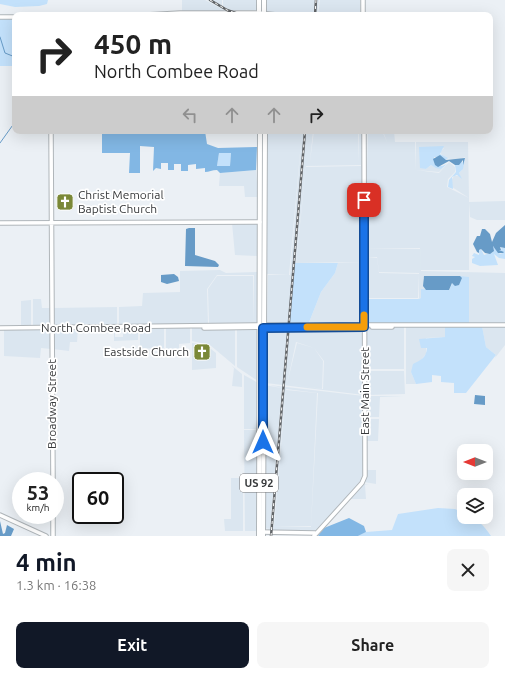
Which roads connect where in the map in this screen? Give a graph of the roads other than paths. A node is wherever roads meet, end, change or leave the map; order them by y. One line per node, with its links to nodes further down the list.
1 (259, 0): 4 (main road)
2 (264, 0): 5 (main road)
3 (363, 0): 6 (main road)
4 (259, 12)
5 (264, 12)
6 (363, 12)
7 (0, 17): 8 (main road)
8 (12, 17)
9 (51, 134): 17 (main road, Broadway Street)
10 (260, 134): 14 (main road, US 92)
11 (262, 134): 13 (main road)
12 (364, 134): 24 (main road, East Main Street)
13 (265, 137): 14 (main road); 15 (main road, US 92)
14 (260, 144): 16 (main road, US 92)
15 (265, 208): 16 (main road); 19 (main road, US 92)
16 (260, 222): 17 (main road); 19 (main road); 20 (main road, US 92)
17 (52, 223): 18 (main road); 26 (main road, Broadway Street)
18 (0, 224)
19 (265, 240): 21 (main road, US 92)
20 (260, 259): 21 (main road); 23 (main road, US 92)
21 (265, 279): 23 (main road, US 92)
22 (505, 325): 24 (main road, North Combee Road)
23 (261, 326): 24 (main road, North Combee Road); 26 (main road, North Combee Road); 27 (main road, US 92); 28 (main road, US 92)
24 (364, 326): 34 (main road, East Main Street)
25 (0, 328): 26 (main road, North Combee Road)
26 (52, 328): 30 (main road, Broadway Street)
27 (259, 382): 28 (main road); 29 (main road, US 92)
28 (263, 402): 29 (main road, US 92)
29 (261, 430): 33 (main road, US 92)
30 (53, 472)
31 (0, 515): 35 (main road)
32 (53, 524): 36 (main road)
33 (261, 534): 34 (main road)
34 (315, 535)
35 (46, 536)
36 (52, 536)

